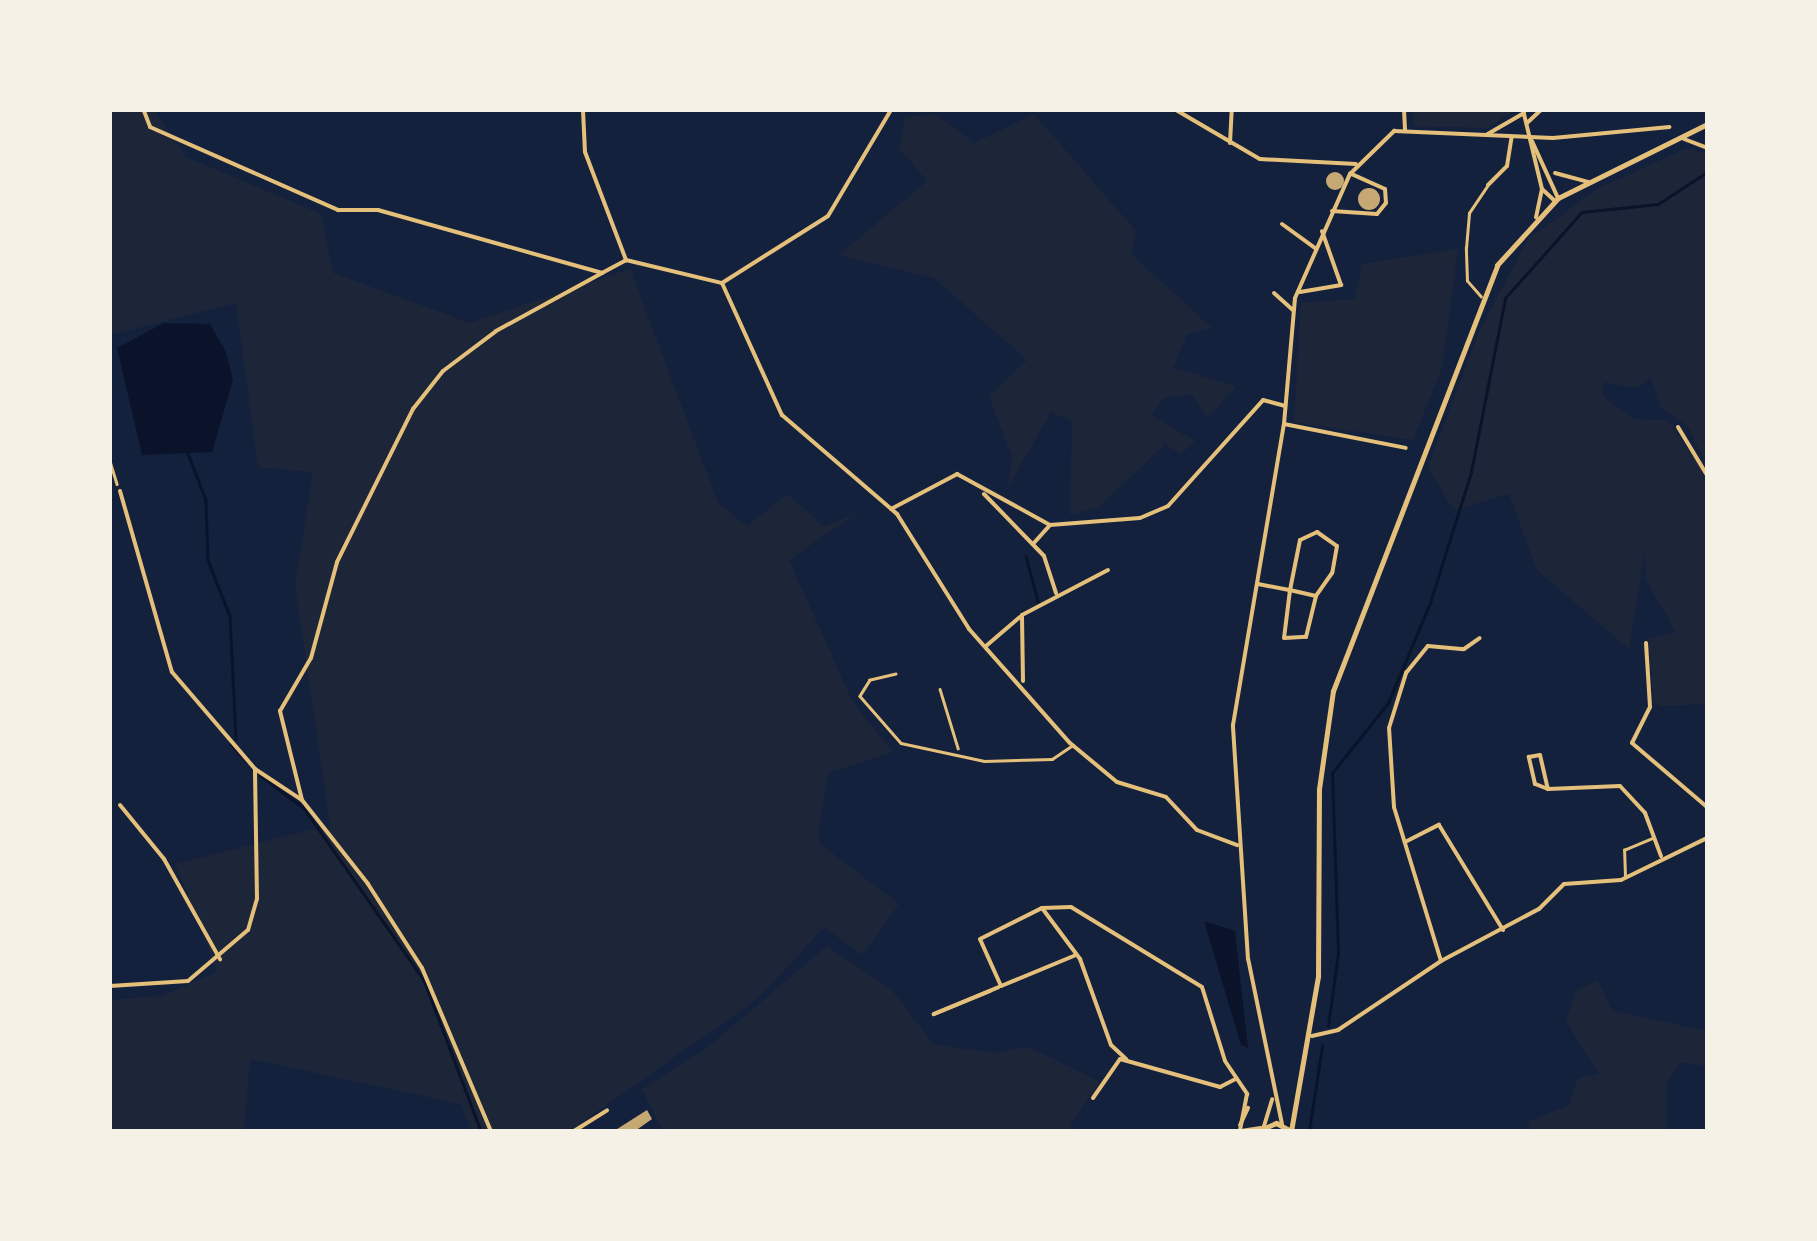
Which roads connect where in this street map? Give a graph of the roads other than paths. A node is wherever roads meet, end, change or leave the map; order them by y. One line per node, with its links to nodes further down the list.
1 (583, 110): 31 (street)
2 (891, 110): 33 (street)
3 (1176, 110): 17 (street)
4 (1232, 110): 17 (street)
5 (1404, 110): 12 (street)
6 (1541, 110): 9 (street)
7 (144, 111): 32 (street)
8 (1523, 111): 9 (street); 13 (street)
9 (1527, 123): 15 (street)
10 (1707, 124): 16 (street)
11 (1668, 127): 15 (street)
12 (1406, 130): 13 (street); 19 (street)
13 (1486, 135): 14 (street)
14 (1512, 136): 15 (street); 23 (street)
15 (1532, 138): 20 (street); 24 (street)
16 (1684, 139): 18 (street); 22 (street)
17 (1230, 144): 19 (street)
18 (1707, 148)
19 (1356, 164): 21 (street)
20 (1552, 172): 22 (street); 25 (street)
21 (1350, 174): 26 (street); 26 (street)
22 (1594, 182): 25 (street)
23 (1488, 185): 36 (lane)
24 (1542, 188): 25 (street); 27 (street)
25 (1556, 200): 27 (street)
26 (1332, 211): 29 (street)
27 (1536, 216): 36 (street)
28 (1282, 224): 30 (street)
29 (1322, 231): 30 (street); 34 (street)
30 (1315, 248): 34 (street)
31 (626, 260): 32 (street); 33 (street)
32 (602, 273): 64 (street)
33 (722, 283): 45 (street)
34 (1298, 292): 37 (street)
35 (1274, 294): 37 (street)
36 (1483, 299): 81 (street)
37 (1294, 310): 38 (street)
38 (1287, 406): 39 (street); 46 (street)
39 (1284, 424): 41 (street); 49 (street)
40 (1678, 426): 42 (street)
41 (1406, 448)
42 (1707, 474)
43 (120, 492): 62 (street)
44 (982, 492): 45 (street); 46 (street); 47 (street)
45 (891, 509): 56 (street)
46 (1050, 526): 47 (street)
47 (1032, 545): 51 (street)
48 (1108, 570): 51 (street)
49 (1258, 584): 50 (street); 70 (street)
50 (1290, 590): 52 (street); 52 (street); 52 (street)
51 (1056, 592): 53 (street)
52 (1316, 596)
53 (1022, 615): 56 (street); 58 (street)
54 (1480, 638): 69 (street)
55 (1646, 643): 66 (street)
56 (986, 646): 58 (street)
57 (896, 674): 61 (lane)
58 (1022, 680): 60 (street)
59 (940, 690): 61 (lane)
60 (1073, 745): 61 (lane); 70 (street)
61 (958, 752)
62 (255, 769): 64 (street); 76 (street)
63 (1548, 789): 63 (street); 67 (street)
64 (302, 800): 91 (street)
65 (120, 804): 76 (street)
66 (1707, 807)
67 (1652, 838): 71 (street); 72 (lane)
68 (1707, 838): 71 (street)
69 (1408, 840): 74 (street); 77 (street)
70 (1236, 846): 85 (street)
71 (1662, 858): 72 (street)
72 (1626, 877): 74 (street)
73 (1042, 908): 75 (street); 79 (street); 83 (street)
74 (1502, 930): 77 (street)
75 (1076, 955): 79 (street); 82 (street)
76 (220, 959): 78 (street)
77 (1441, 962): 81 (street)
78 (110, 986)
79 (1002, 986): 80 (street)
80 (990, 991): 80 (street)
81 (1312, 1036): 88 (street)
82 (1126, 1059): 83 (street); 84 (street)
83 (1236, 1078): 86 (street)
84 (1093, 1098)
85 (1272, 1098): 89 (street); 90 (street)
86 (1248, 1108)
87 (607, 1110): 92 (street)
88 (1293, 1115): 89 (street); 94 (street)
89 (1283, 1125): 90 (street); 94 (street)
90 (1261, 1128): 93 (street)
91 (491, 1131)
92 (574, 1131)
93 (1240, 1131)
94 (1291, 1131)

